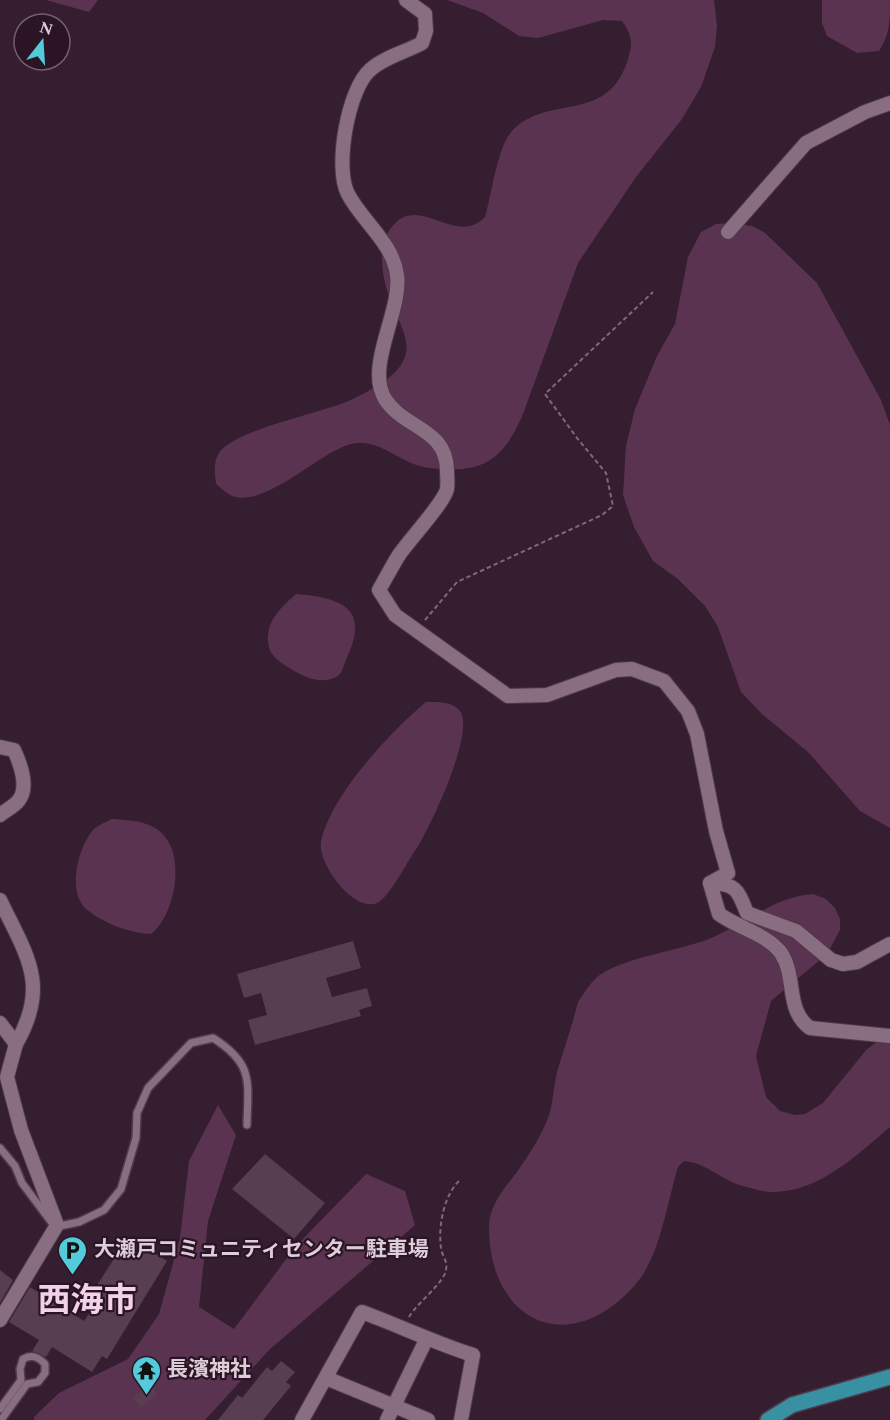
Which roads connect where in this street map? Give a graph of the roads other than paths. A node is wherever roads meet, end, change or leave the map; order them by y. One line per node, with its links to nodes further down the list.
1 (406, 0): 6 (street)
2 (890, 103): 3 (street)
3 (728, 232)
4 (0, 747): 5 (street)
5 (0, 815)
6 (710, 883): 8 (street); 10 (street)
7 (0, 900): 11 (street)
8 (890, 944)
9 (0, 1023): 11 (street)
10 (890, 1036)
11 (16, 1044): 14 (street)
12 (247, 1125): 14 (lane)
13 (0, 1148): 14 (lane)
14 (55, 1227): 15 (street)
15 (0, 1320)
16 (426, 1340): 18 (street); 19 (street); 25 (street)
17 (890, 1377): 26 (main road)
18 (326, 1378): 19 (street); 22 (street)
19 (393, 1407): 23 (street); 24 (street)
20 (0, 1409): 21 (lane)
21 (2, 1420)
22 (302, 1420)
23 (387, 1420)
24 (428, 1420)
25 (461, 1420)
26 (768, 1420)

